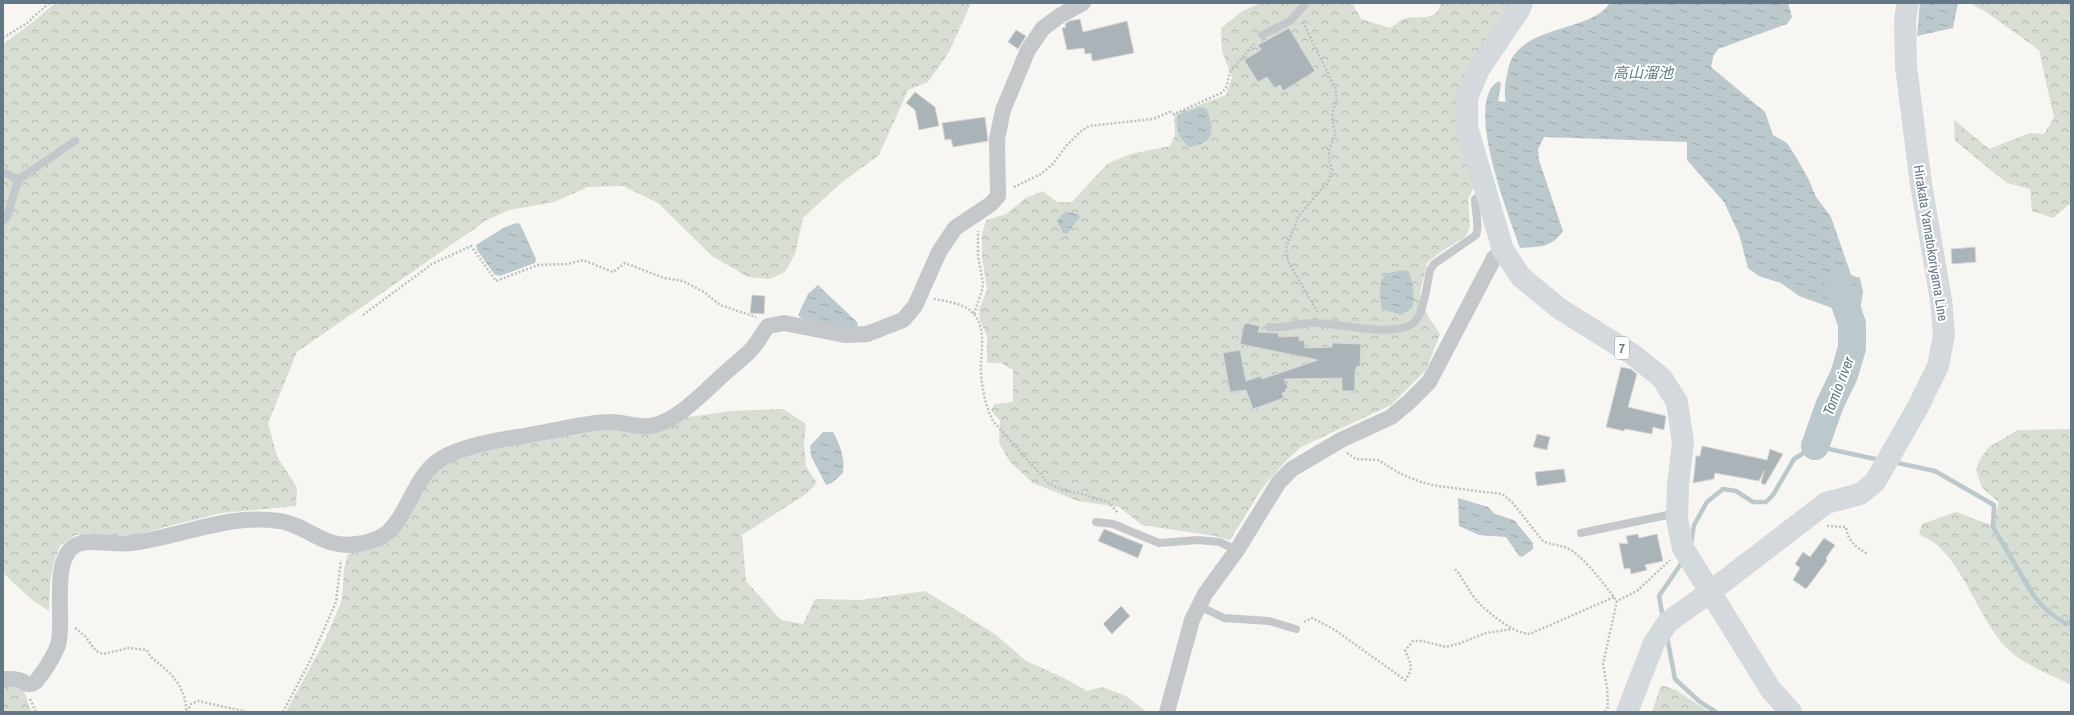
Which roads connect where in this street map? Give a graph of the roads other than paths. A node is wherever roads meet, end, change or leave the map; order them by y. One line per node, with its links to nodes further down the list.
1 (1083, 3): 20 (street)
2 (1306, 3): 5 (lane)
3 (1522, 3): 9 (main road, 7)
4 (1908, 3): 17 (main road, Hirakata Yamatokoriyama Line)
5 (1262, 35)
6 (75, 141): 8 (lane)
7 (3, 172): 8 (lane)
8 (18, 180): 10 (lane)
9 (1485, 191): 11 (main road, 7); 12 (lane)
10 (3, 221)
11 (1503, 250): 13 (main road, 7); 16 (street)
12 (1269, 328)
13 (1678, 513): 15 (lane); 17 (main road, 7)
14 (1096, 522): 16 (lane)
15 (1581, 533)
16 (1237, 550): 18 (street)
17 (1710, 592): 22 (main road, Hirakata Yamatokoriyama Line); 23 (main road, 7)
18 (1199, 606): 19 (lane); 21 (street)
19 (1296, 629)
20 (3, 679)
21 (1167, 712)
22 (1627, 712)
23 (1791, 712)

